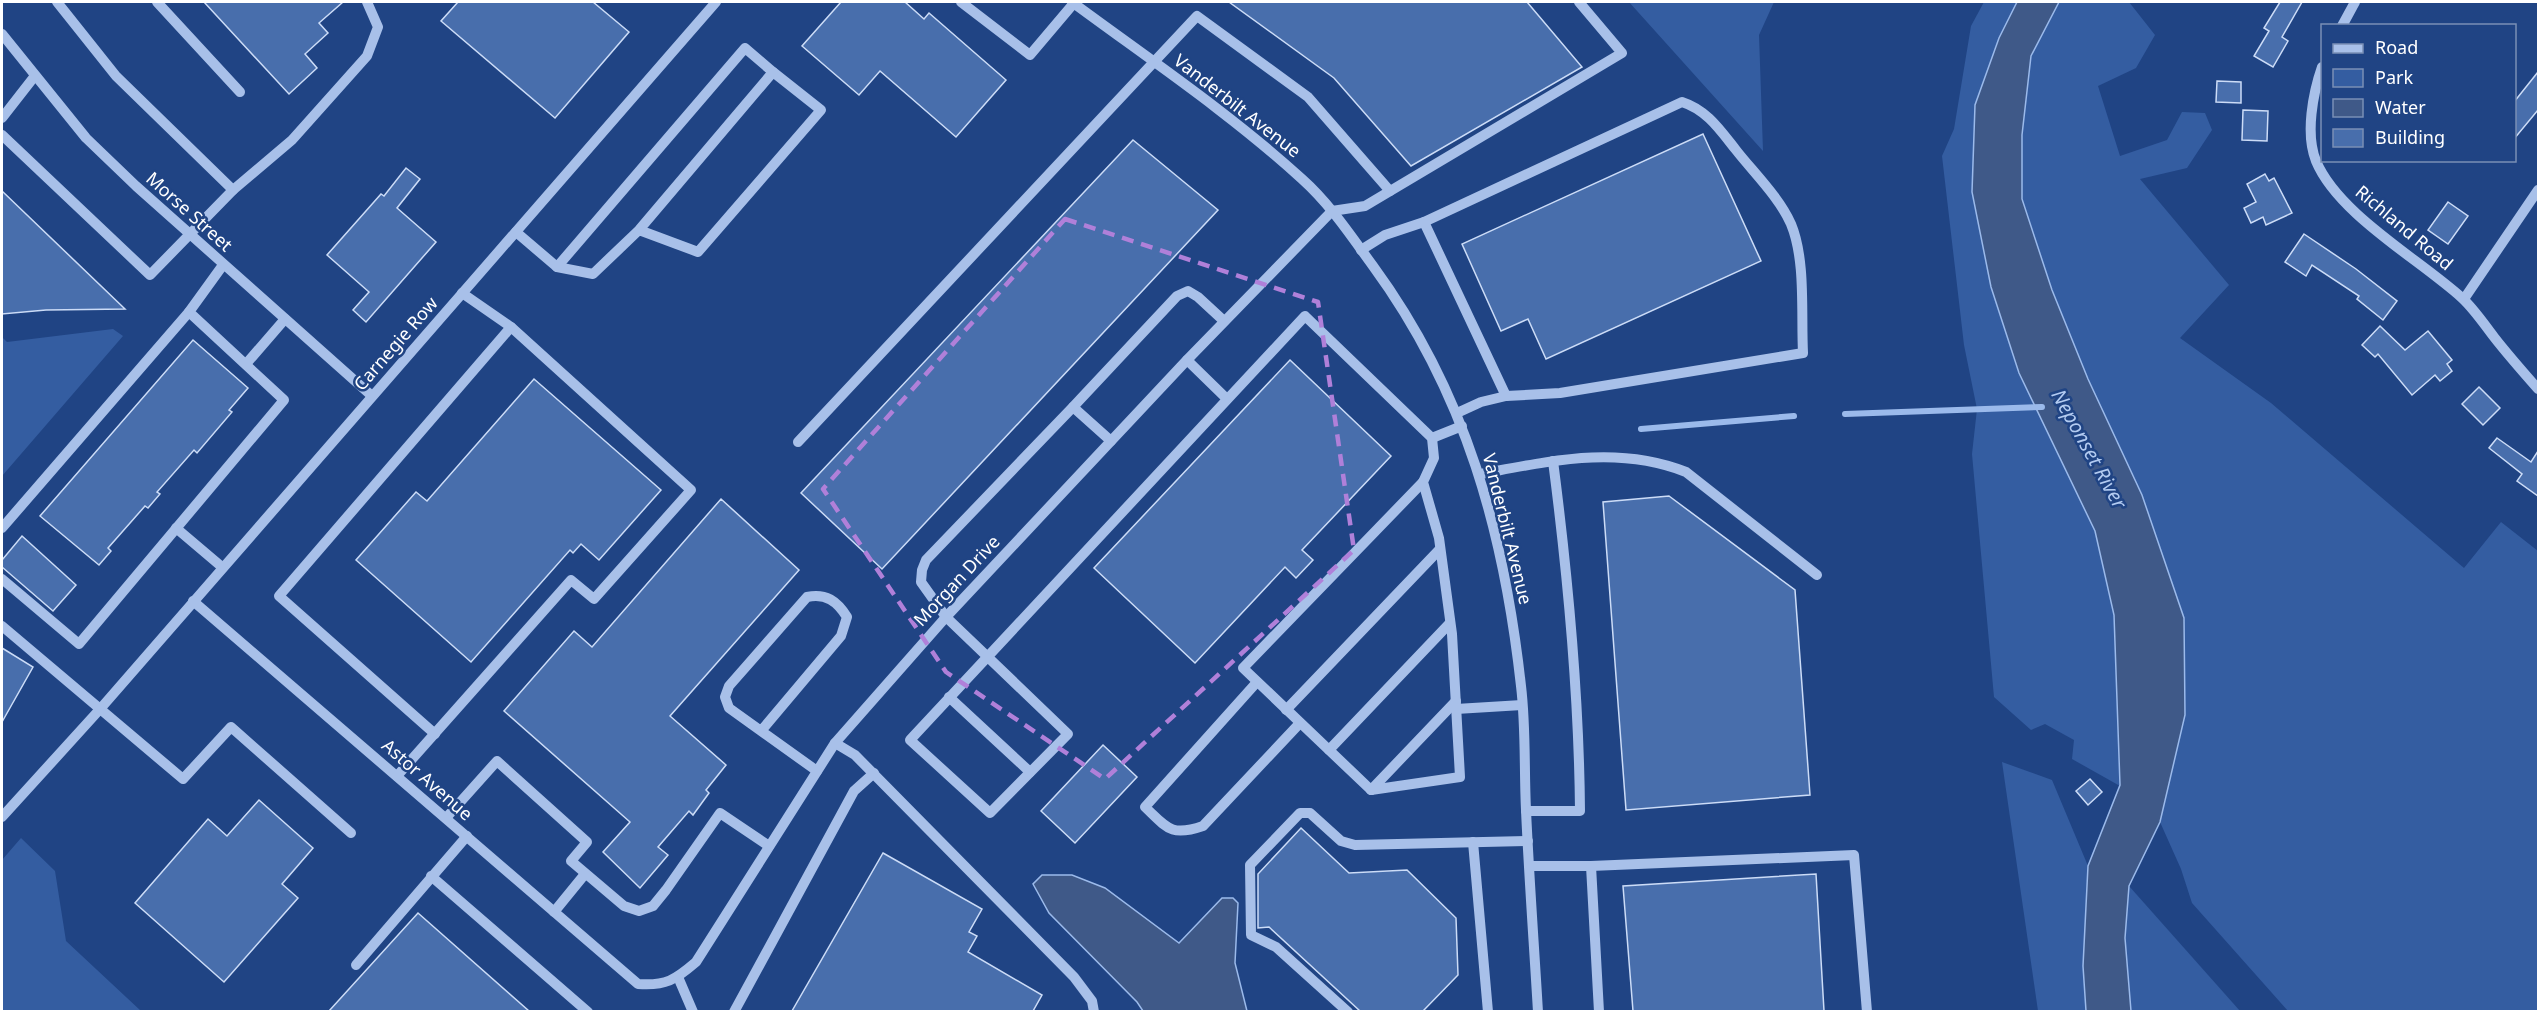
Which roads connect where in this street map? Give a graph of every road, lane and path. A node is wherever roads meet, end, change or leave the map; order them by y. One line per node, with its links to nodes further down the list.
1 (57, 2): 18 (street)
2 (157, 2): 15 (street)
3 (367, 2): 18 (street)
4 (714, 2): 24 (street, Carnegie Row)
5 (961, 2): 6 (street)
6 (1073, 2): 11 (street, Vanderbilt Avenue)
7 (1579, 2): 20 (street)
8 (2355, 2): 9 (street)
9 (2343, 24)
10 (2, 34): 14 (street, Morse Street)
11 (1153, 61): 20 (street); 21 (street, Vanderbilt Avenue); 46 (street)
12 (2321, 70): 30 (street, Richland Road)
13 (773, 72): 23 (street); 23 (street); 28 (street)
14 (34, 77): 16 (street); 25 (street, Morse Street)
15 (240, 92)
16 (2, 118)
17 (2, 135): 25 (street)
18 (233, 190): 25 (street)
19 (2538, 190): 30 (street)
20 (1390, 191): 21 (street)
21 (1332, 211): 26 (street, Vanderbilt Avenue); 33 (street, Morgan Drive)
22 (1424, 222): 26 (street); 39 (street); 39 (street)
23 (639, 230): 28 (street)
24 (516, 232): 28 (street); 29 (street, Carnegie Row)
25 (190, 236): 27 (street, Morse Street)
26 (1361, 250): 42 (street, Vanderbilt Avenue)
27 (223, 265): 31 (street); 32 (street, Morse Street)
28 (556, 267)
29 (462, 293): 34 (street); 38 (street, Carnegie Row)
30 (2464, 299): 37 (street, Richland Road)
31 (189, 312): 36 (street); 50 (street)
32 (285, 319): 36 (street); 38 (street, Morse Street)
33 (1224, 321): 35 (street, Morgan Drive); 41 (street)
34 (511, 327): 69 (street); 69 (street)
35 (1187, 360): 40 (street); 45 (street, Morgan Drive)
36 (246, 364): 51 (street)
37 (2538, 389)
38 (372, 396): 53 (street, Carnegie Row)
39 (1506, 396): 42 (street)
40 (1227, 399): 44 (street); 60 (street)
41 (1073, 407): 45 (street); 57 (street)
42 (1457, 412): 43 (street, Vanderbilt Avenue)
43 (1462, 426): 44 (street); 48 (street, Vanderbilt Avenue)
44 (1432, 438): 49 (street)
45 (1111, 441): 57 (street, Morgan Drive)
46 (798, 442)
47 (1552, 461): 48 (street); 54 (street); 77 (street)
48 (1480, 474): 64 (street, Vanderbilt Avenue)
49 (1423, 482): 52 (street); 61 (street)
50 (2, 528)
51 (176, 528): 53 (street); 55 (street)
52 (1440, 549): 58 (street); 66 (street)
53 (222, 567): 56 (street, Carnegie Row)
54 (1817, 575)
55 (2, 579)
56 (193, 601): 65 (street, Carnegie Row); 75 (street, Astor Avenue)
57 (946, 617): 60 (street); 70 (street, Morgan Drive)
58 (1450, 623): 63 (street); 71 (street)
59 (2, 626): 65 (street)
60 (986, 657): 62 (street); 73 (street)
61 (1257, 682): 66 (street); 67 (street)
62 (949, 697): 73 (street); 73 (street)
63 (1456, 705): 64 (street); 76 (street); 76 (street)
64 (1522, 705): 77 (street, Vanderbilt Avenue)
65 (101, 708): 78 (street, Carnegie Row); 80 (street)
66 (1286, 710): 67 (street)
67 (1300, 723): 71 (street)
68 (761, 731): 68 (street); 72 (street)
69 (435, 734): 75 (street)
70 (835, 743): 72 (street, Morgan Drive); 74 (street)
71 (1329, 750): 76 (street)
72 (817, 771): 84 (street, Morgan Drive)
73 (1030, 772)
74 (874, 773): 94 (street); 95 (street)
75 (397, 776): 79 (street, Astor Avenue)
76 (1371, 790)
77 (1526, 811): 82 (street, Vanderbilt Avenue)
78 (2, 817)
79 (446, 818): 81 (street, Astor Avenue); 87 (street)
80 (351, 833)
81 (467, 836): 88 (street); 89 (street, Astor Avenue)
82 (1528, 841): 83 (street); 85 (street, Vanderbilt Avenue)
83 (1473, 842): 96 (street); 97 (street)
84 (769, 846): 87 (street); 91 (street, Morgan Drive)
85 (1530, 866): 86 (street); 98 (street, Vanderbilt Avenue)
86 (1591, 866): 99 (street); 100 (street)
87 (585, 874): 89 (street)
88 (431, 876): 90 (street); 92 (street)
89 (554, 912): 91 (street, Astor Avenue)
90 (357, 964)
91 (678, 978): 93 (street)
92 (588, 1011)
93 (693, 1011)
94 (734, 1011)
95 (1094, 1011)
96 (1348, 1011)
97 (1488, 1011)
98 (1538, 1011)
99 (1599, 1011)
100 (1867, 1011)

